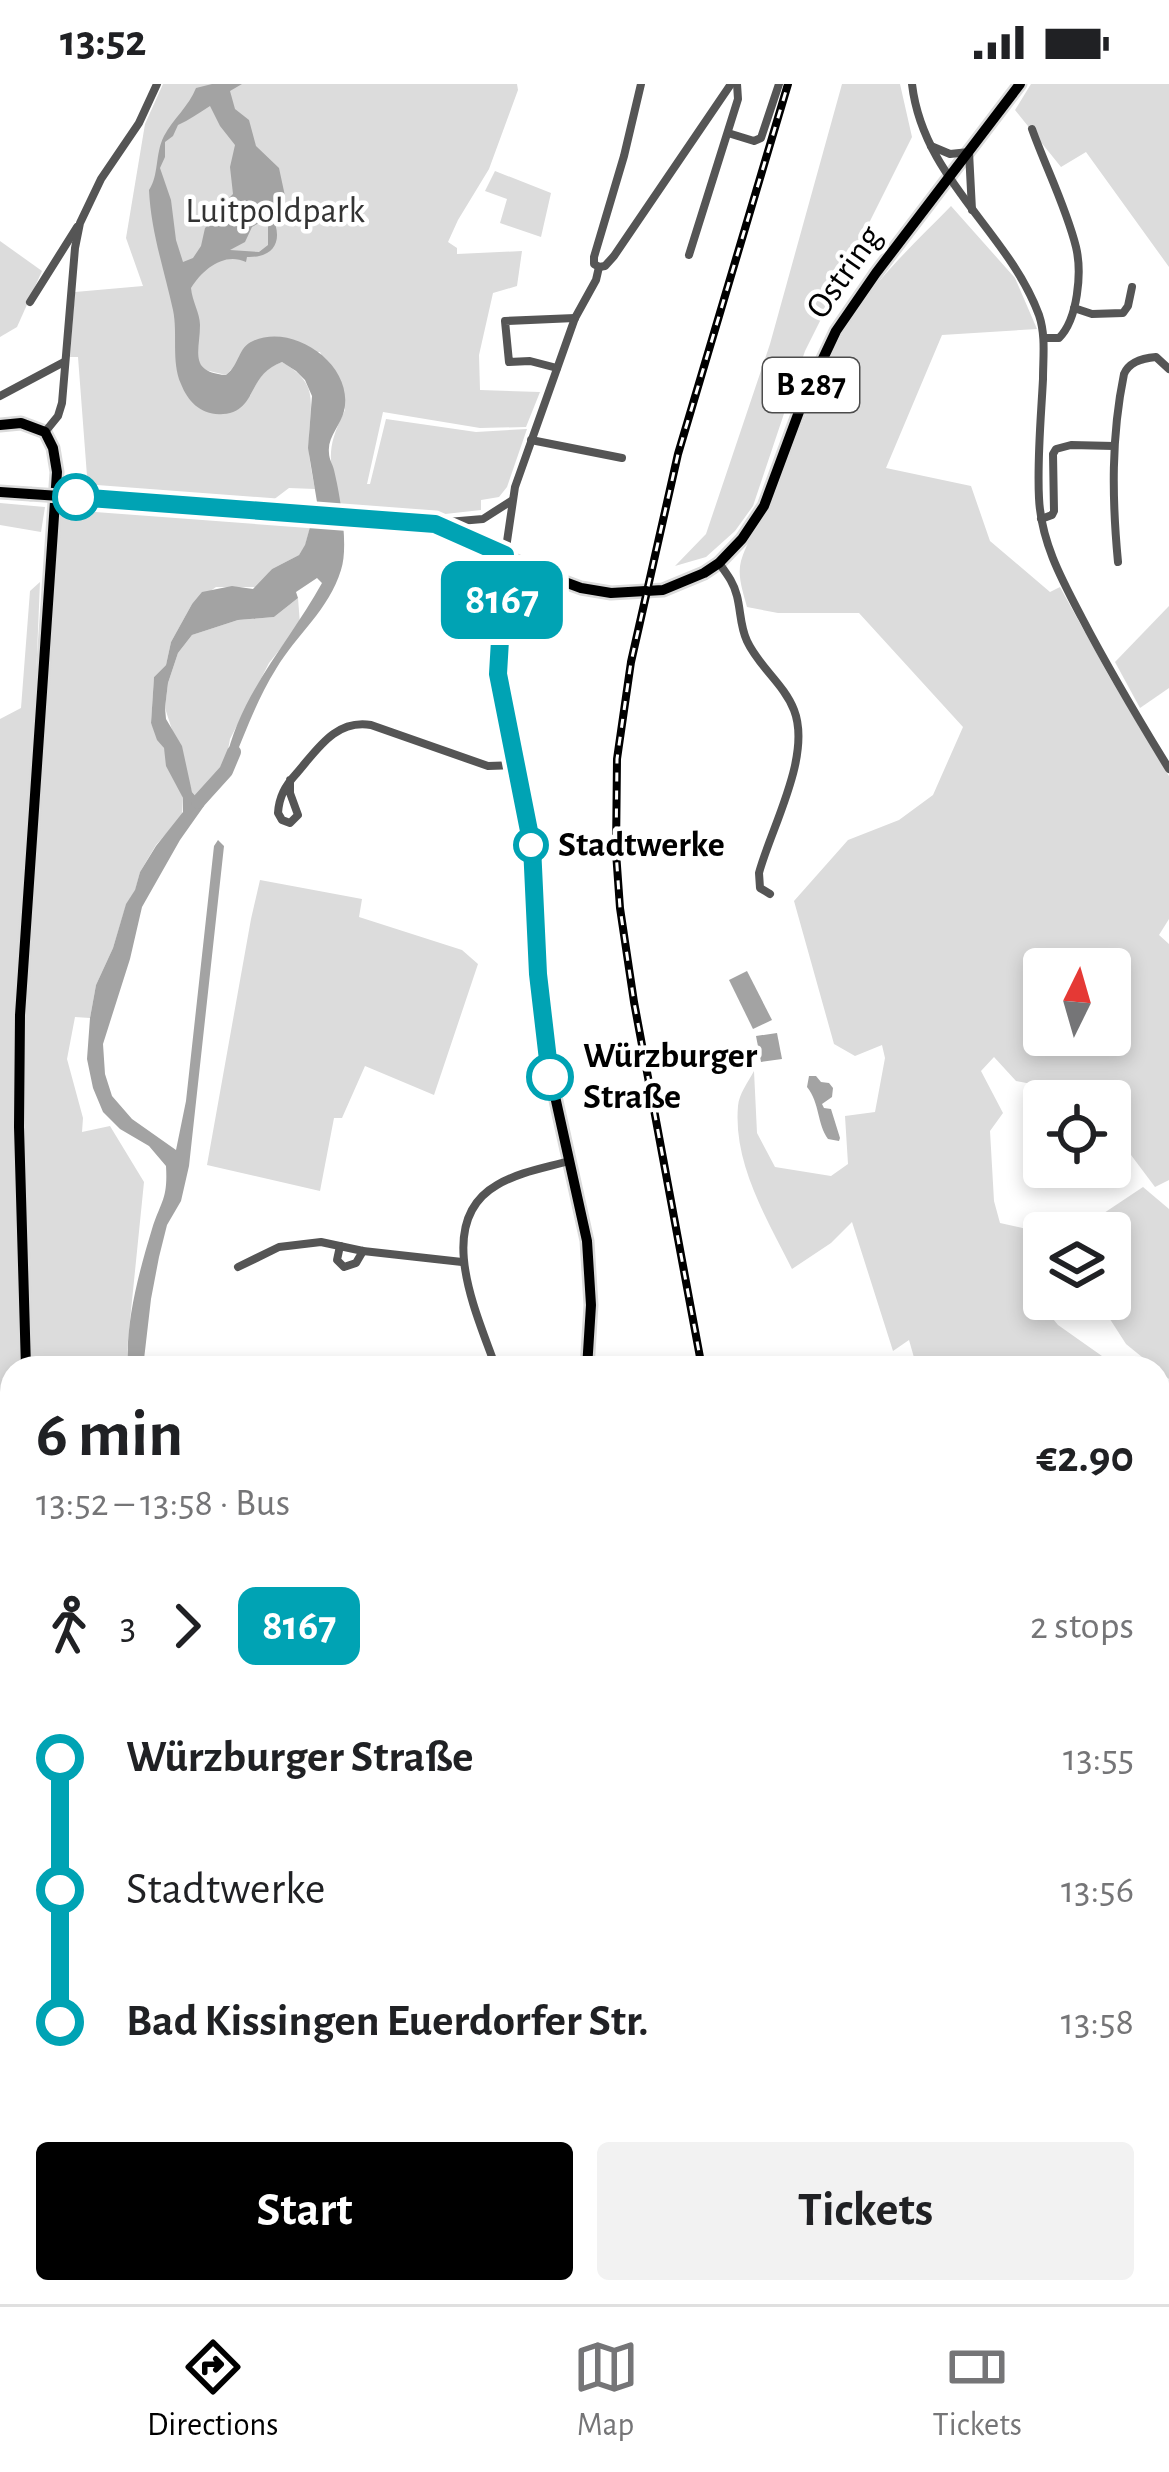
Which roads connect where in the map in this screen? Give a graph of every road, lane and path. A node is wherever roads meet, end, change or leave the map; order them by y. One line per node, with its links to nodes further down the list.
1 (157, 84): 13 (street)
2 (641, 84): 15 (street)
3 (734, 84): 8 (street); 15 (street)
4 (779, 84): 8 (street)
5 (912, 84): 9 (street)
6 (1020, 84): 10 (main road, Ostring / B 287)
7 (1032, 129): 18 (street)
8 (728, 133): 14 (street)
9 (930, 145): 10 (street); 11 (street)
10 (969, 152): 11 (main road, Ostring / B 287); 12 (street)
11 (950, 178): 12 (street); 37 (main road, Ostring / B 287)
12 (972, 211): 20 (street)
13 (80, 224): 17 (street); 21 (street)
14 (689, 255)
15 (599, 268): 19 (street)
16 (1132, 287): 18 (street)
17 (30, 302)
18 (1074, 308): 20 (street)
19 (575, 318): 22 (street); 22 (street)
20 (1044, 338): 32 (street)
21 (64, 362): 24 (street); 26 (street)
22 (557, 368): 27 (street)
23 (1169, 369): 28 (street)
24 (0, 396)
25 (0, 425): 26 (main road)
26 (45, 432): 50 (main road)
27 (531, 440): 29 (street); 31 (street)
28 (1114, 446): 32 (street); 36 (street)
29 (622, 458)
30 (2, 491): 33 (main road, Ostring, bridge)
31 (513, 500): 33 (street); 35 (street)
32 (1041, 519): 42 (street)
33 (435, 524): 34 (main road, Ostring)
34 (472, 539): 35 (main road, Ostring); 39 (main road)
35 (505, 555): 38 (main road, Ostring / B 287); 39 (main road)
36 (1118, 562)
37 (719, 563): 38 (main road, Ostring / B 287); 44 (street)
38 (554, 578): 40 (main road)
39 (503, 585): 40 (main road)
40 (501, 614): 41 (main road)
41 (517, 764): 43 (street); 45 (main road)
42 (1169, 769)
43 (290, 780): 43 (street)
44 (770, 894)
45 (569, 1162): 48 (street); 52 (main road)
46 (340, 1246): 47 (street); 47 (street); 49 (street)
47 (363, 1251): 48 (street)
48 (462, 1262): 51 (street)
49 (238, 1267)
50 (26, 1356)
51 (491, 1356)
52 (588, 1356)

